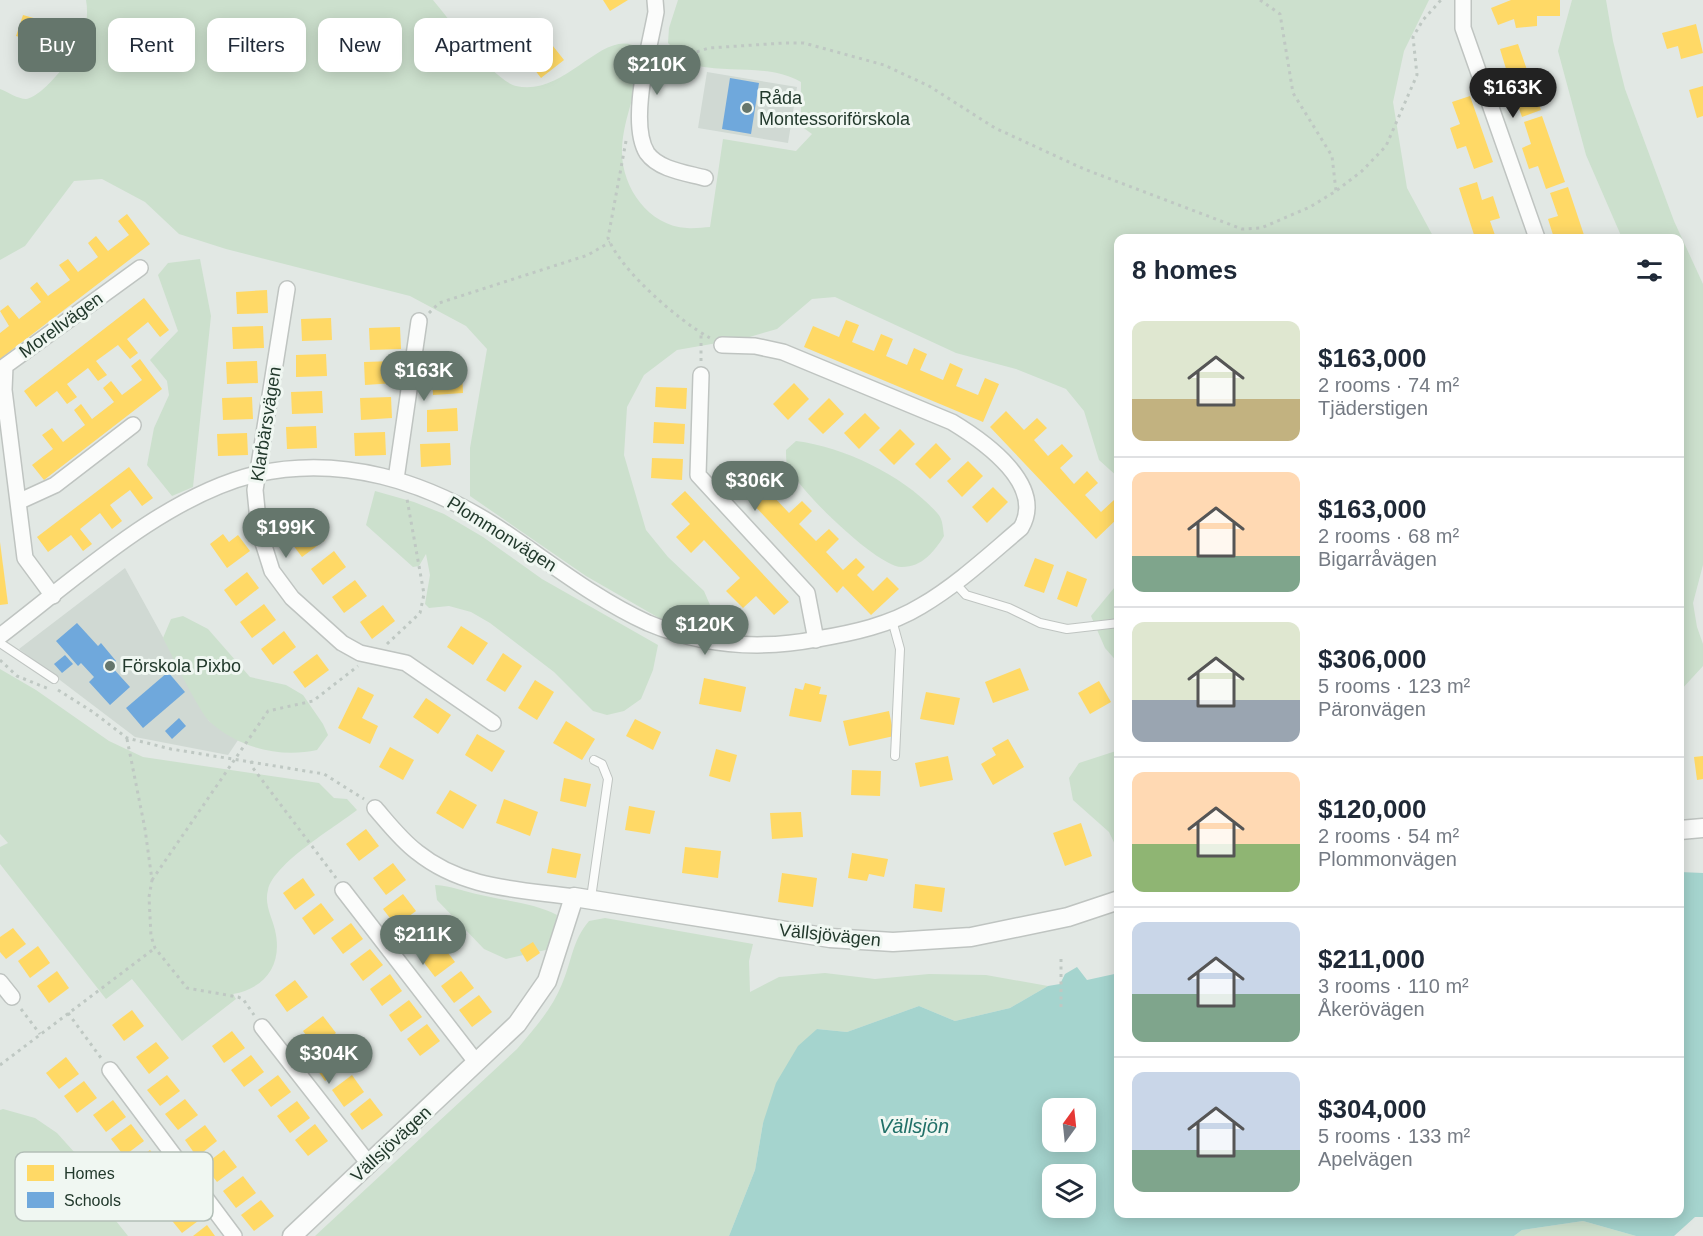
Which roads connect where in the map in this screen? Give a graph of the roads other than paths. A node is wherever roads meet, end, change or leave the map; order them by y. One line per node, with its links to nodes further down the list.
1 (655, 0): 3 (street)
2 (1463, 0): 4 (street)
3 (705, 178)
4 (1536, 234)
5 (140, 268): 13 (street, Morellvägen)
6 (287, 289): 11 (street, Klarbärsvägen)
7 (419, 321): 12 (street)
8 (722, 345): 14 (street, Plommonvägen)
9 (701, 375): 19 (street)
10 (134, 425): 13 (street)
11 (257, 474): 12 (street, Plommonvägen); 15 (street, Plommonvägen); 22 (street, Klarbärsvägen)
12 (402, 481): 19 (street, Plommonvägen)
13 (20, 501): 15 (street, Morellvägen)
14 (955, 584): 16 (street, Plommonvägen); 17 (lane)
15 (53, 596): 18 (street, Plommonvägen)
16 (892, 620): 19 (street, Plommonvägen); 23 (lane)
17 (1114, 624)
18 (0, 636)
19 (816, 640)
20 (0, 643): 21 (lane)
21 (54, 680)
22 (494, 723)
23 (895, 756)
24 (594, 760): 29 (lane)
25 (375, 808): 29 (street, Vällsjövägen)
26 (1703, 828): 27 (street)
27 (1684, 830)
28 (343, 890): 34 (street)
29 (582, 898): 30 (street, Vällsjövägen); 34 (street, Vällsjövägen)
30 (1114, 902)
31 (0, 982): 32 (street)
32 (12, 998)
33 (262, 1027): 37 (street)
34 (476, 1062): 37 (street, Vällsjövägen)
35 (110, 1070): 36 (street)
36 (171, 1152)
37 (369, 1164): 40 (street, Vällsjövägen)
38 (213, 1208): 39 (street)
39 (234, 1236)
40 (292, 1236)

